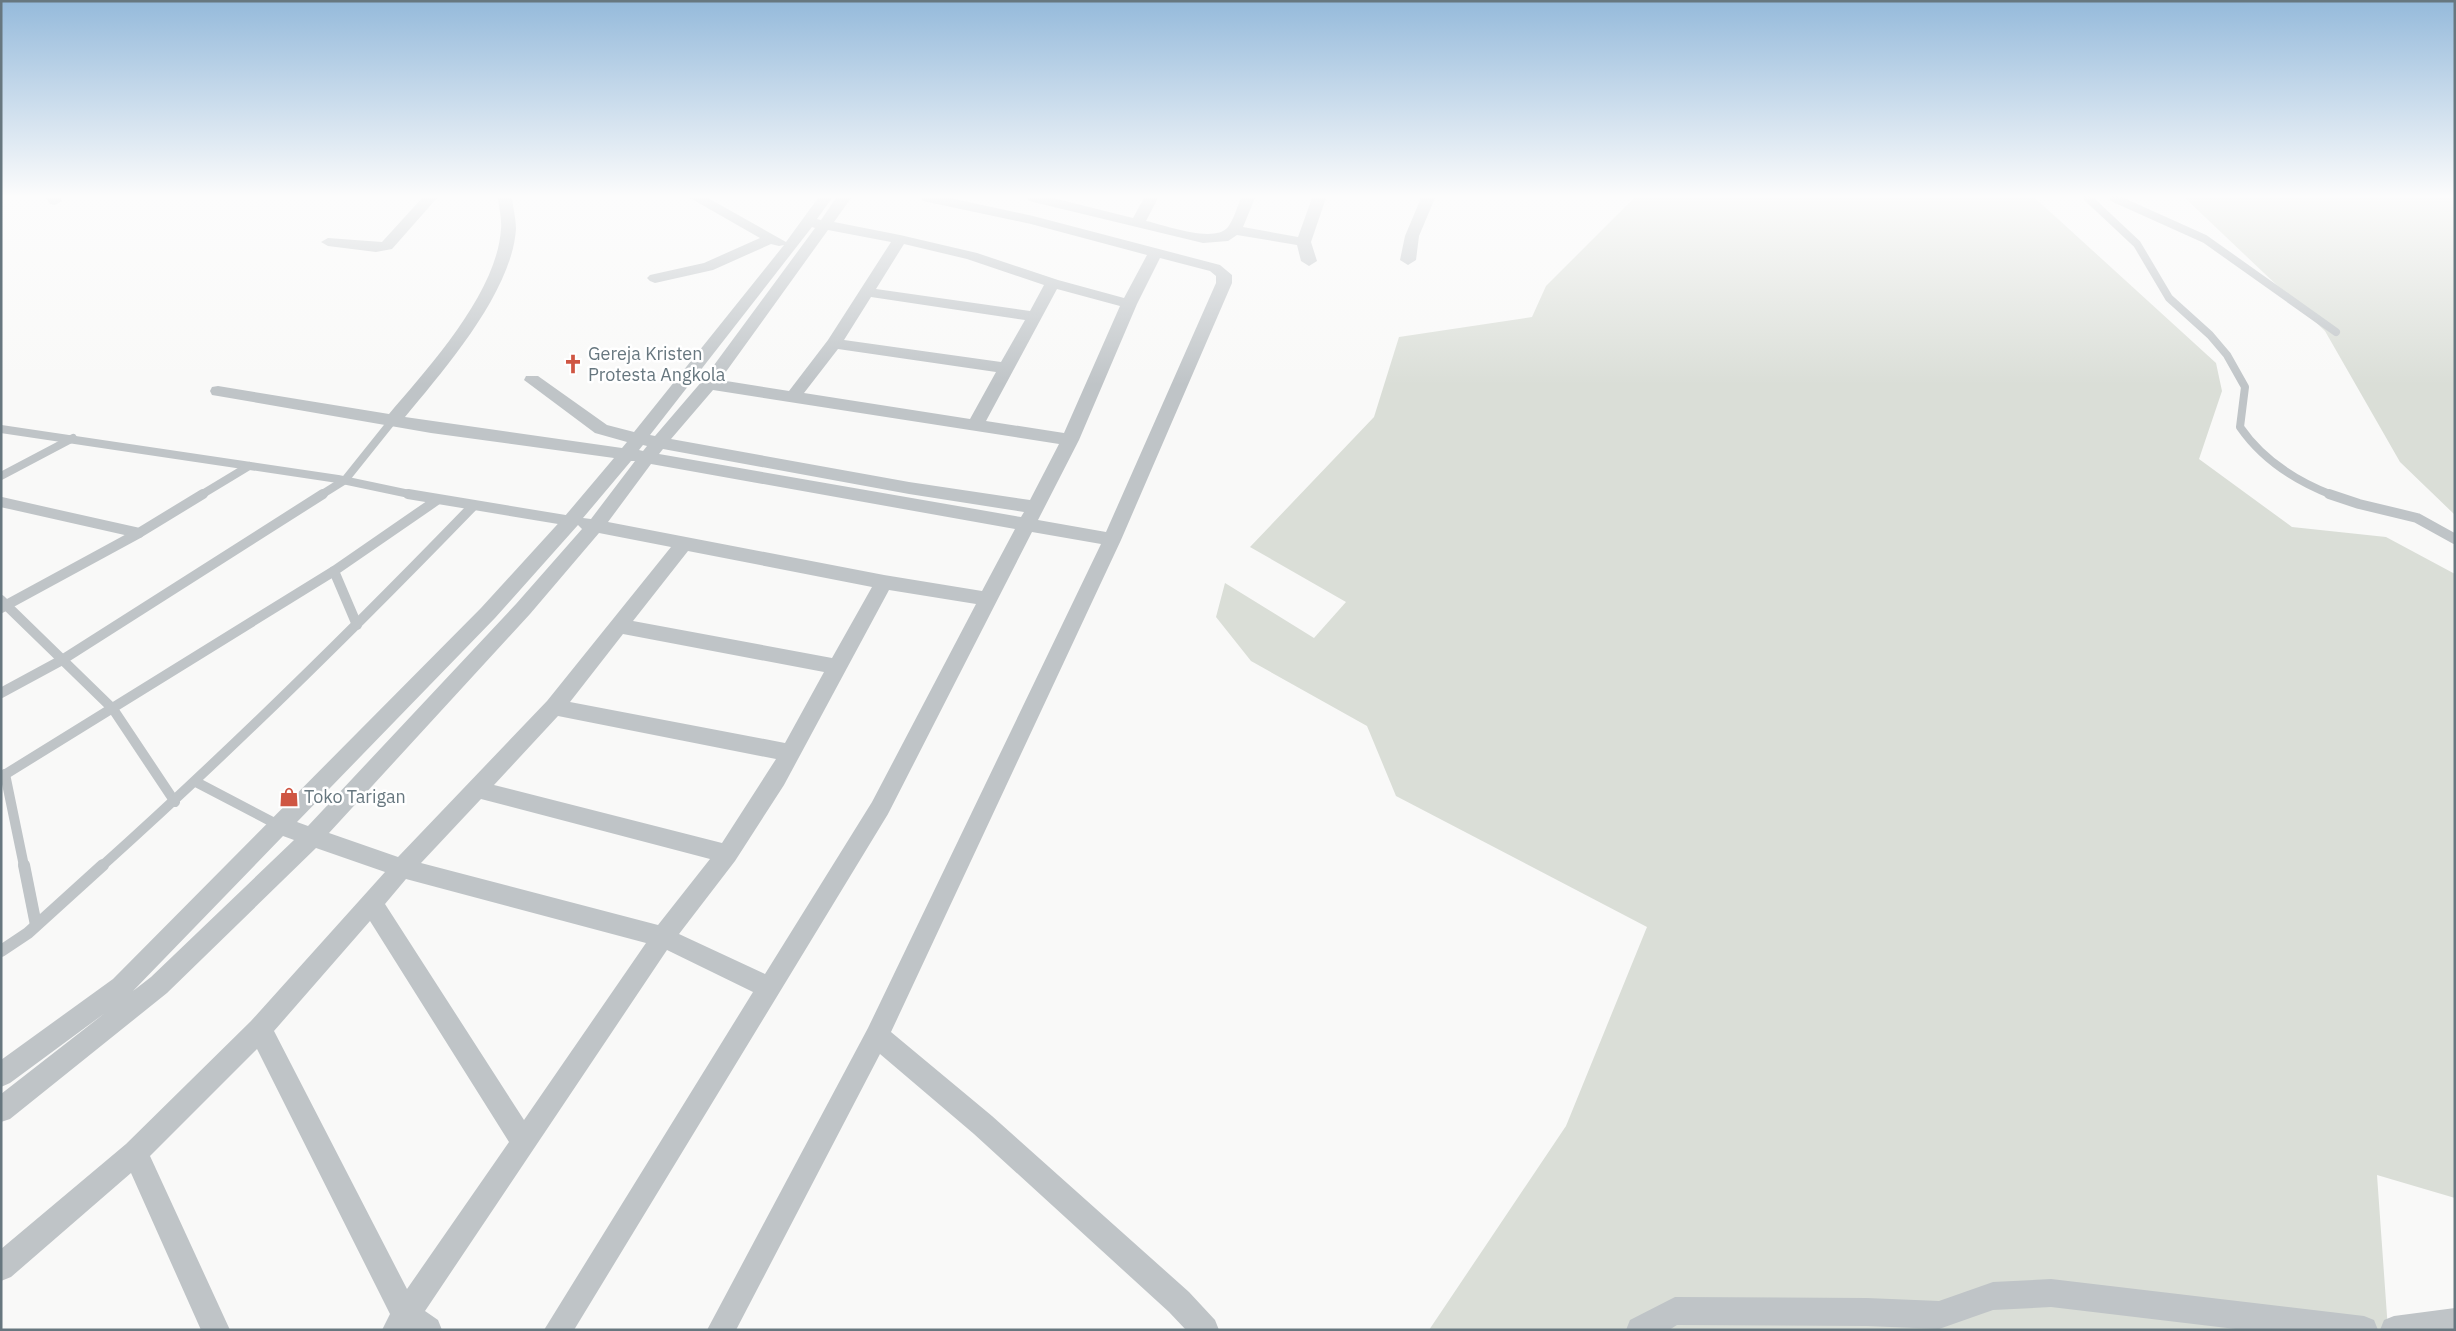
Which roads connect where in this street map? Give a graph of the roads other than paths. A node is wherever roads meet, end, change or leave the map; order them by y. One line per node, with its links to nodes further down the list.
1 (501, 260): 23 (street)
2 (723, 260): 11 (street)
3 (780, 260): 27 (street)
4 (791, 260): 20 (street)
5 (887, 260): 13 (street)
6 (984, 260): 12 (street)
7 (1151, 260): 14 (street)
8 (1188, 260): 42 (street)
9 (2147, 260): 41 (lane)
10 (2235, 260): 16 (lane)
11 (655, 278)
12 (1053, 283): 14 (street); 15 (street)
13 (867, 292): 15 (street); 17 (street)
14 (1129, 304): 28 (street)
15 (1033, 316): 18 (street)
16 (2336, 332)
17 (834, 343): 18 (street); 22 (street)
18 (1004, 368): 24 (street)
19 (532, 380): 27 (street)
20 (709, 384): 22 (street); 29 (street)
21 (218, 391): 23 (street)
22 (793, 397): 24 (street)
23 (393, 420): 30 (street); 33 (lane)
24 (975, 425): 28 (street)
25 (1, 429): 26 (lane)
26 (73, 438): 31 (lane); 32 (lane)
27 (638, 438): 29 (street); 30 (street)
28 (1070, 440): 37 (street)
29 (654, 450): 30 (street); 37 (street); 39 (street)
30 (626, 454): 38 (street)
31 (249, 466): 33 (lane); 40 (lane)
32 (1, 476)
33 (344, 480): 34 (lane); 50 (lane)
34 (437, 500): 36 (lane); 44 (lane)
35 (1, 502): 40 (lane)
36 (473, 506): 38 (lane); 48 (lane)
37 (1030, 516): 42 (street); 46 (street)
38 (570, 521): 39 (street); 60 (street)
39 (596, 525): 43 (street); 61 (street)
40 (139, 533): 47 (lane)
41 (2455, 539)
42 (1112, 540): 70 (street)
43 (685, 542): 45 (street); 49 (street)
44 (334, 571): 48 (lane); 54 (lane)
45 (884, 582): 46 (street); 51 (street)
46 (987, 599): 68 (street)
47 (3, 605): 50 (lane)
48 (357, 625): 57 (lane)
49 (618, 626): 51 (street); 53 (street)
50 (62, 660): 52 (lane); 54 (lane)
51 (837, 667): 55 (street)
52 (1, 694)
53 (554, 706): 55 (street); 58 (street)
54 (113, 709): 56 (lane); 59 (lane)
55 (791, 753): 62 (street)
56 (3, 775): 65 (lane)
57 (196, 782): 59 (lane); 60 (lane)
58 (476, 789): 62 (street); 63 (street)
59 (174, 802): 65 (lane)
60 (280, 826): 61 (street); 71 (street)
61 (312, 837): 63 (street); 72 (street)
62 (727, 854): 66 (street)
63 (402, 868): 64 (street); 66 (street)
64 (371, 902): 69 (street); 73 (street)
65 (36, 925): 67 (lane)
66 (663, 937): 68 (street); 73 (street)
67 (1, 951)
68 (768, 987): 79 (street)
69 (260, 1029): 74 (street); 77 (street)
70 (877, 1036): 80 (street); 81 (street)
71 (1, 1075)
72 (1, 1110)
73 (524, 1142): 77 (street)
74 (135, 1153): 75 (street); 78 (street)
75 (1, 1267)
76 (2455, 1322): 84 (street)
77 (410, 1325)
78 (216, 1330)
79 (558, 1330)
80 (721, 1330)
81 (1205, 1330)
82 (1640, 1330): 83 (street)
83 (2364, 1330)
84 (2394, 1330)

